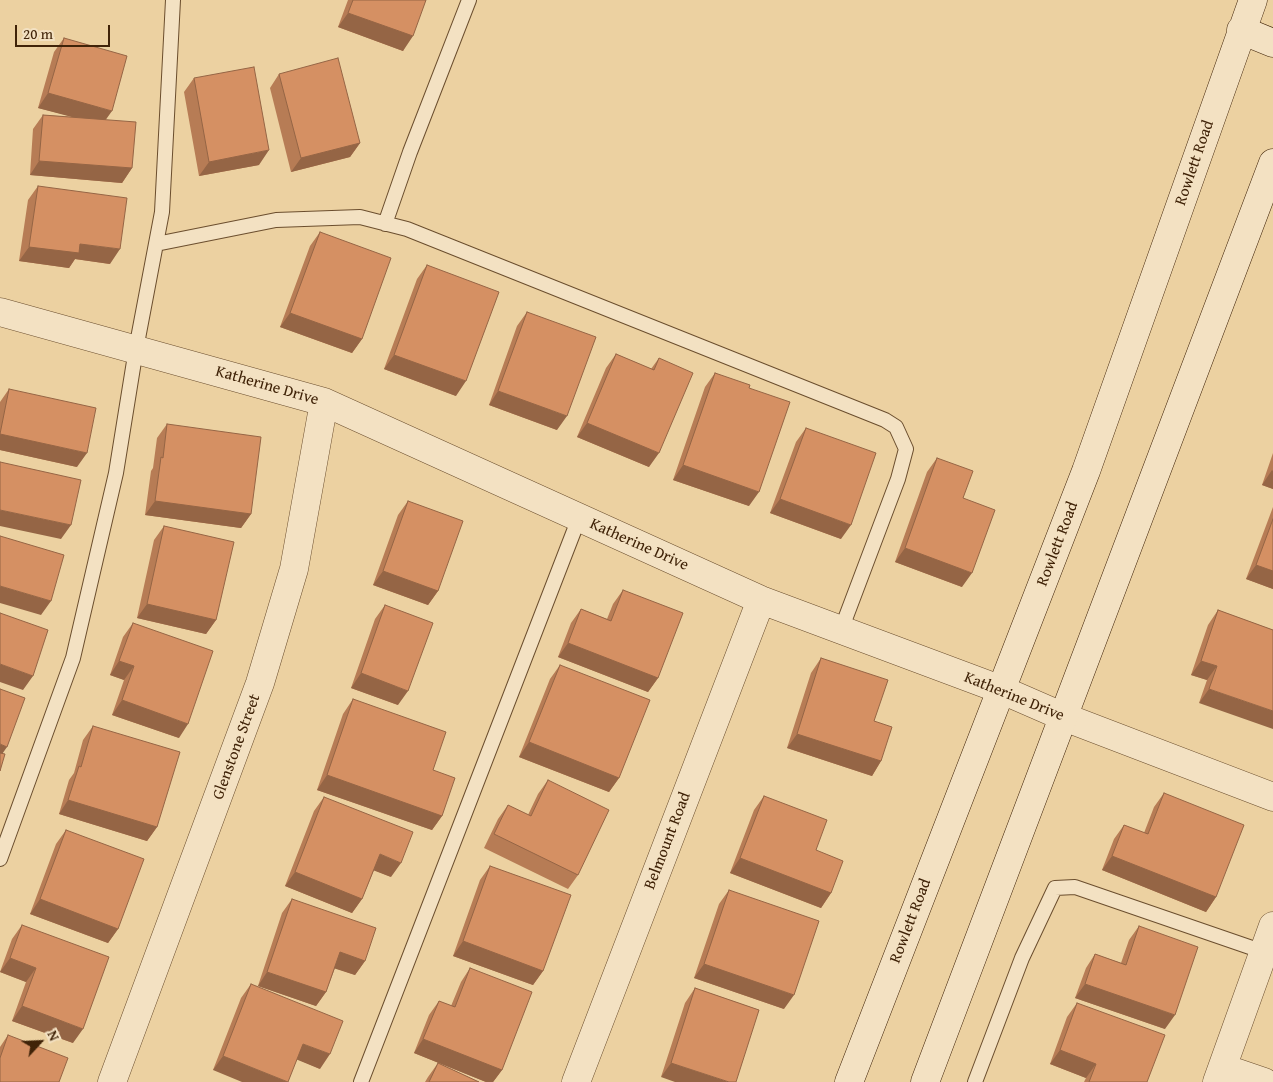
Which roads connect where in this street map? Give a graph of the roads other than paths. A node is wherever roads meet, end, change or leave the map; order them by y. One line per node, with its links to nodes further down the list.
1 (173, 0): 8 (lane)
2 (469, 0): 7 (lane)
3 (1253, 0): 4 (street, Rowlett Road)
4 (1241, 30): 5 (street); 15 (street, Rowlett Road)
5 (1273, 44)
6 (1273, 163): 16 (street)
7 (385, 224): 8 (lane); 14 (lane)
8 (156, 244): 10 (lane)
9 (0, 312): 10 (street, Katherine Drive)
10 (136, 349): 11 (street, Katherine Drive); 18 (lane)
11 (324, 402): 12 (street, Katherine Drive); 22 (street, Glenstone Street)
12 (579, 518): 13 (street, Katherine Drive); 23 (lane)
13 (761, 600): 14 (street, Katherine Drive); 24 (street, Belmount Road)
14 (842, 630): 15 (street, Katherine Drive)
15 (1002, 690): 16 (street, Katherine Drive); 25 (street, Rowlett Road)
16 (1064, 717): 17 (street, Katherine Drive); 26 (street)
17 (1273, 797)
18 (0, 859)
19 (1273, 926): 20 (street)
20 (1264, 952): 21 (street); 27 (lane)
21 (1220, 1075): 28 (street)
22 (112, 1082)
23 (361, 1082)
24 (576, 1082)
25 (848, 1082)
26 (925, 1082)
27 (975, 1082)
28 (1264, 1082)

